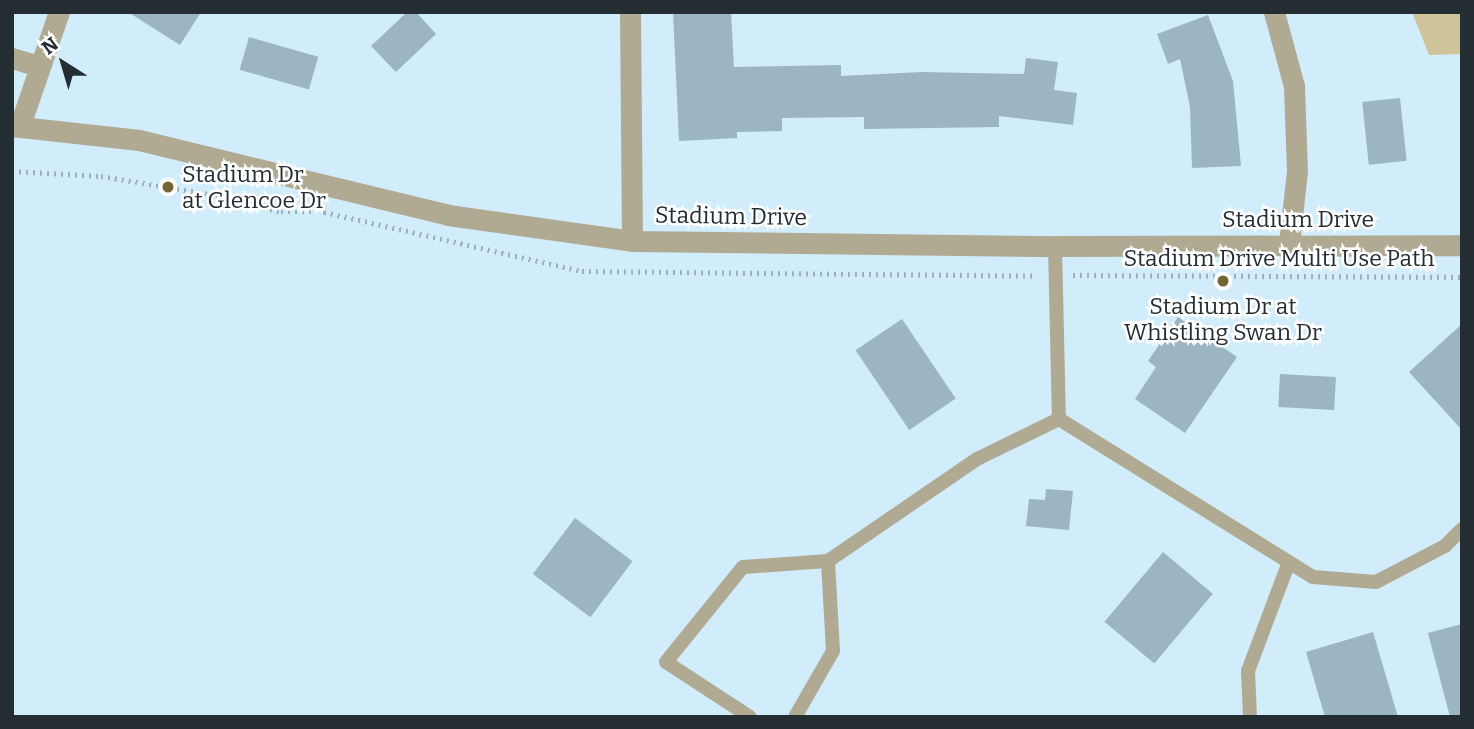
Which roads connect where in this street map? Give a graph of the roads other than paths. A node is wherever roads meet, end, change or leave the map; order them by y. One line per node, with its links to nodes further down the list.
1 (58, 12): 5 (street)
2 (630, 12): 7 (street)
3 (1274, 12): 8 (street)
4 (12, 58): 5 (street)
5 (38, 66): 6 (street)
6 (16, 125): 7 (street, Stadium Drive)
7 (632, 241): 10 (street, Stadium Drive)
8 (1289, 244): 9 (street, Stadium Drive); 10 (street, Stadium Drive)
9 (1462, 245)
10 (1055, 246): 11 (lane)
11 (1059, 419): 13 (lane); 14 (lane)
12 (1462, 529): 14 (lane)
13 (828, 561): 15 (lane); 16 (lane)
14 (1289, 562): 17 (lane)
15 (750, 717)
16 (795, 717)
17 (1250, 717)

